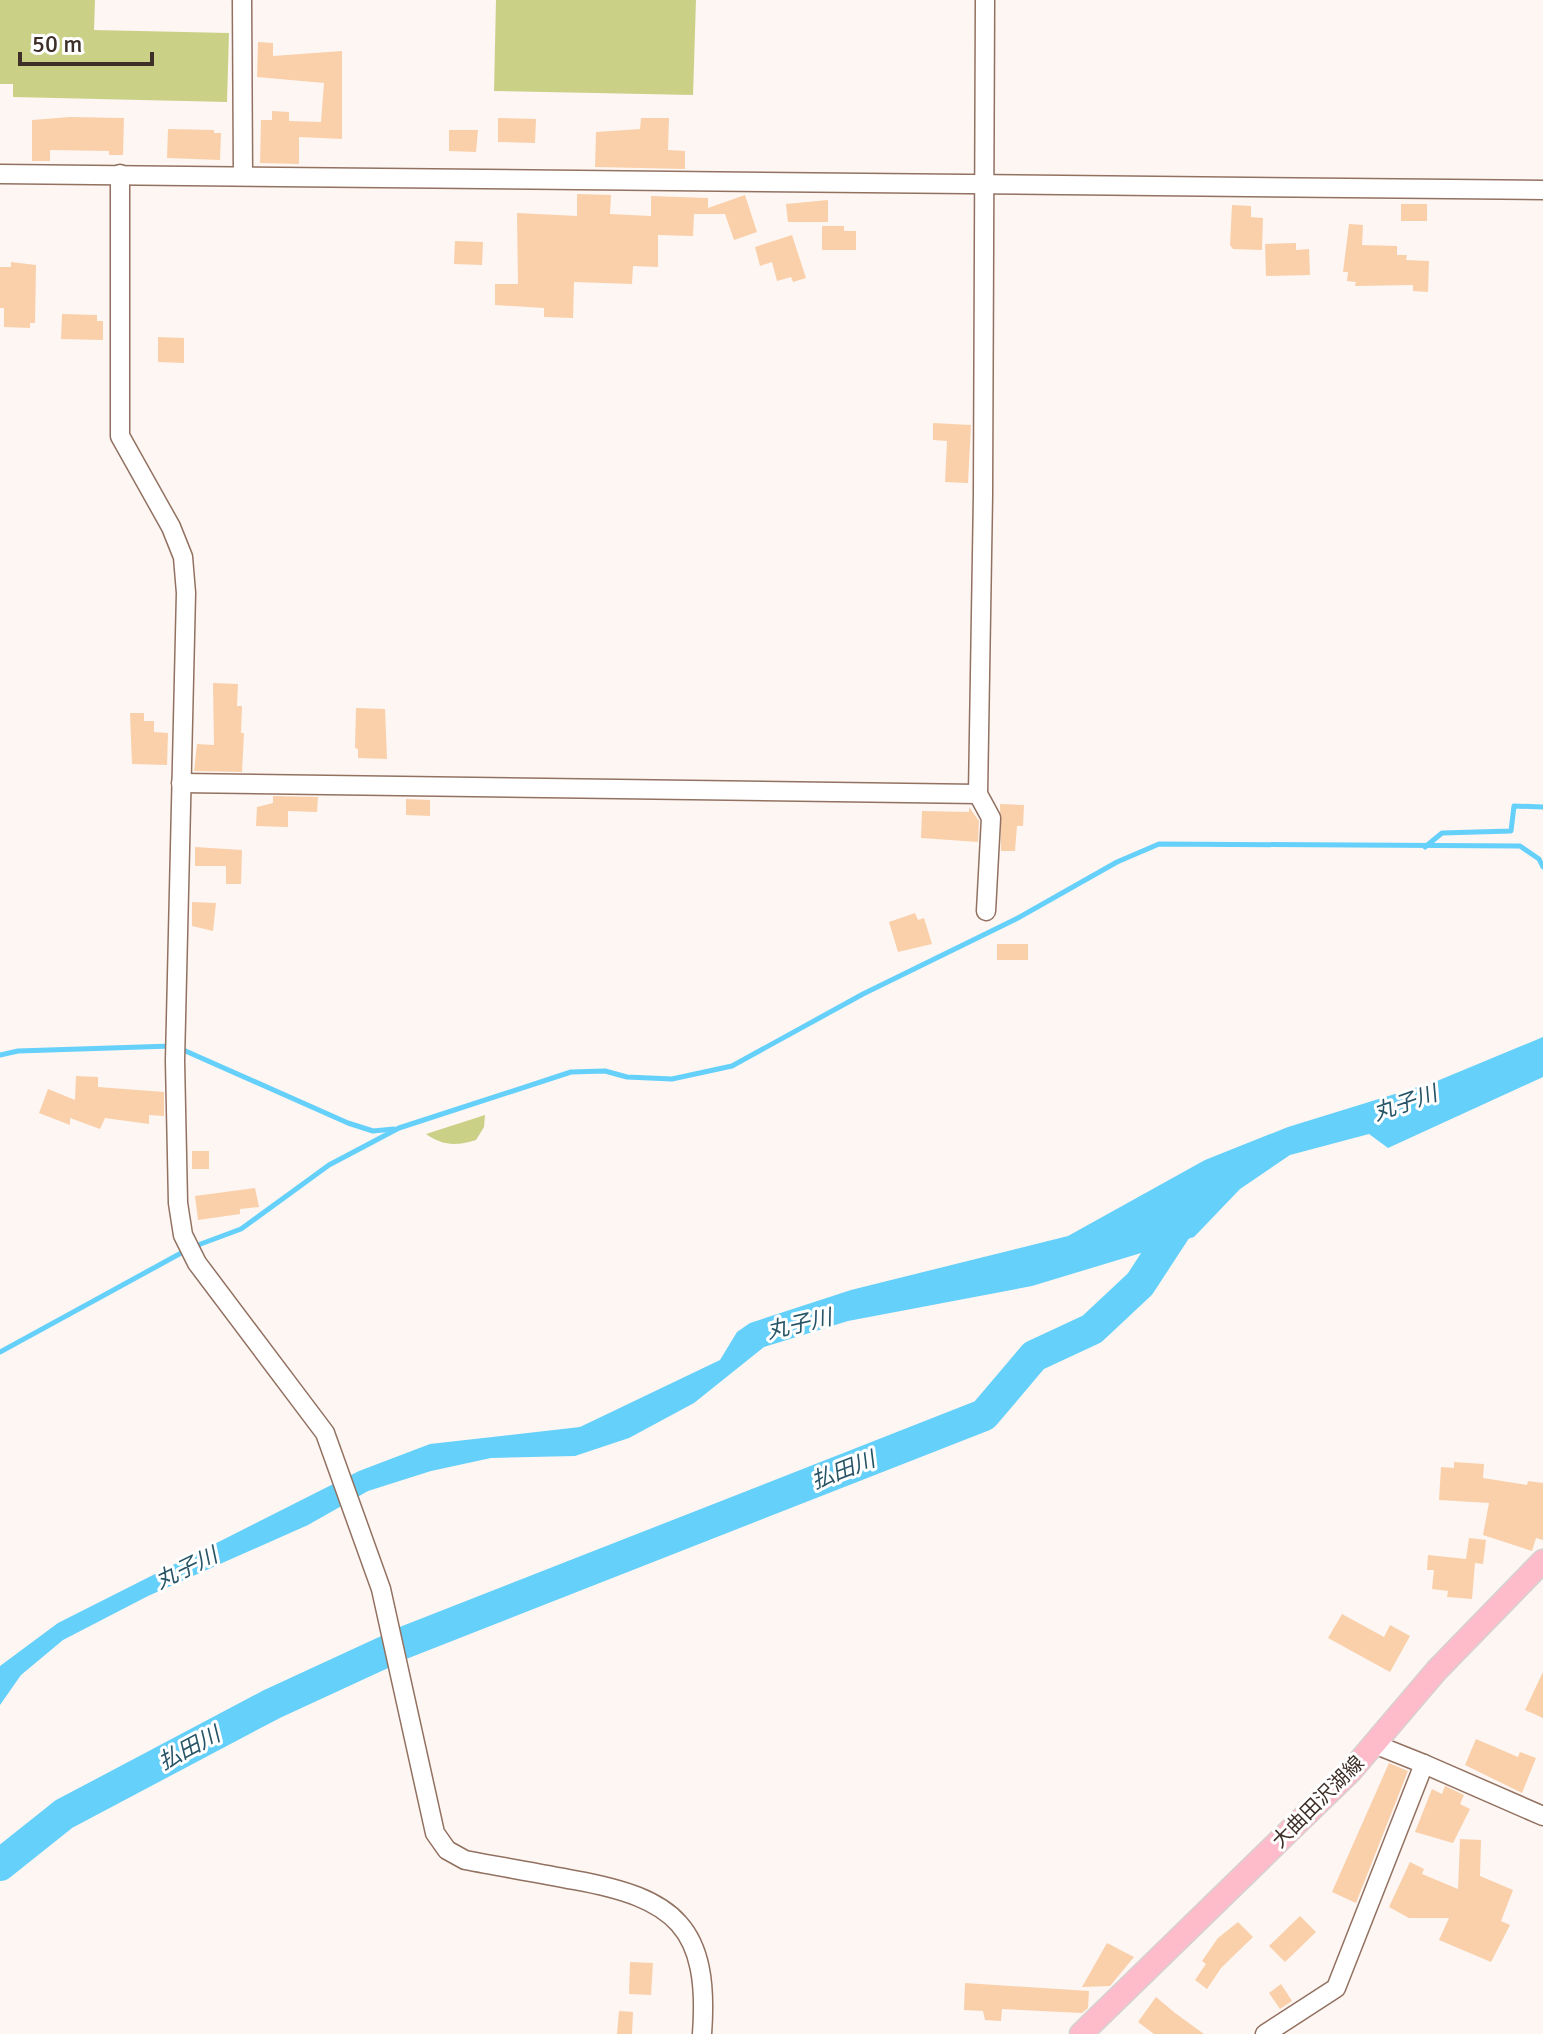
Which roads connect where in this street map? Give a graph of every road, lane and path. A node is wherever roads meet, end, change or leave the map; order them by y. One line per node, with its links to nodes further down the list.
1 (242, 0): 5 (street)
2 (985, 0): 6 (street)
3 (0, 174): 4 (street)
4 (120, 174): 5 (street); 8 (street)
5 (243, 176): 6 (street)
6 (983, 186): 7 (street); 9 (street)
7 (1543, 190)
8 (181, 783): 9 (street); 17 (street)
9 (978, 794): 10 (street)
10 (986, 911)
11 (1543, 1561): 13 (main road, 大曲田沢湖線)
12 (1543, 1576): 13 (street)
13 (1521, 1582): 14 (main road, 大曲田沢湖線)
14 (1374, 1744): 15 (street); 18 (main road, 大曲田沢湖線)
15 (1424, 1764): 16 (street); 19 (street)
16 (1543, 1816)
17 (702, 2034)
18 (1081, 2034)
19 (1265, 2034)

